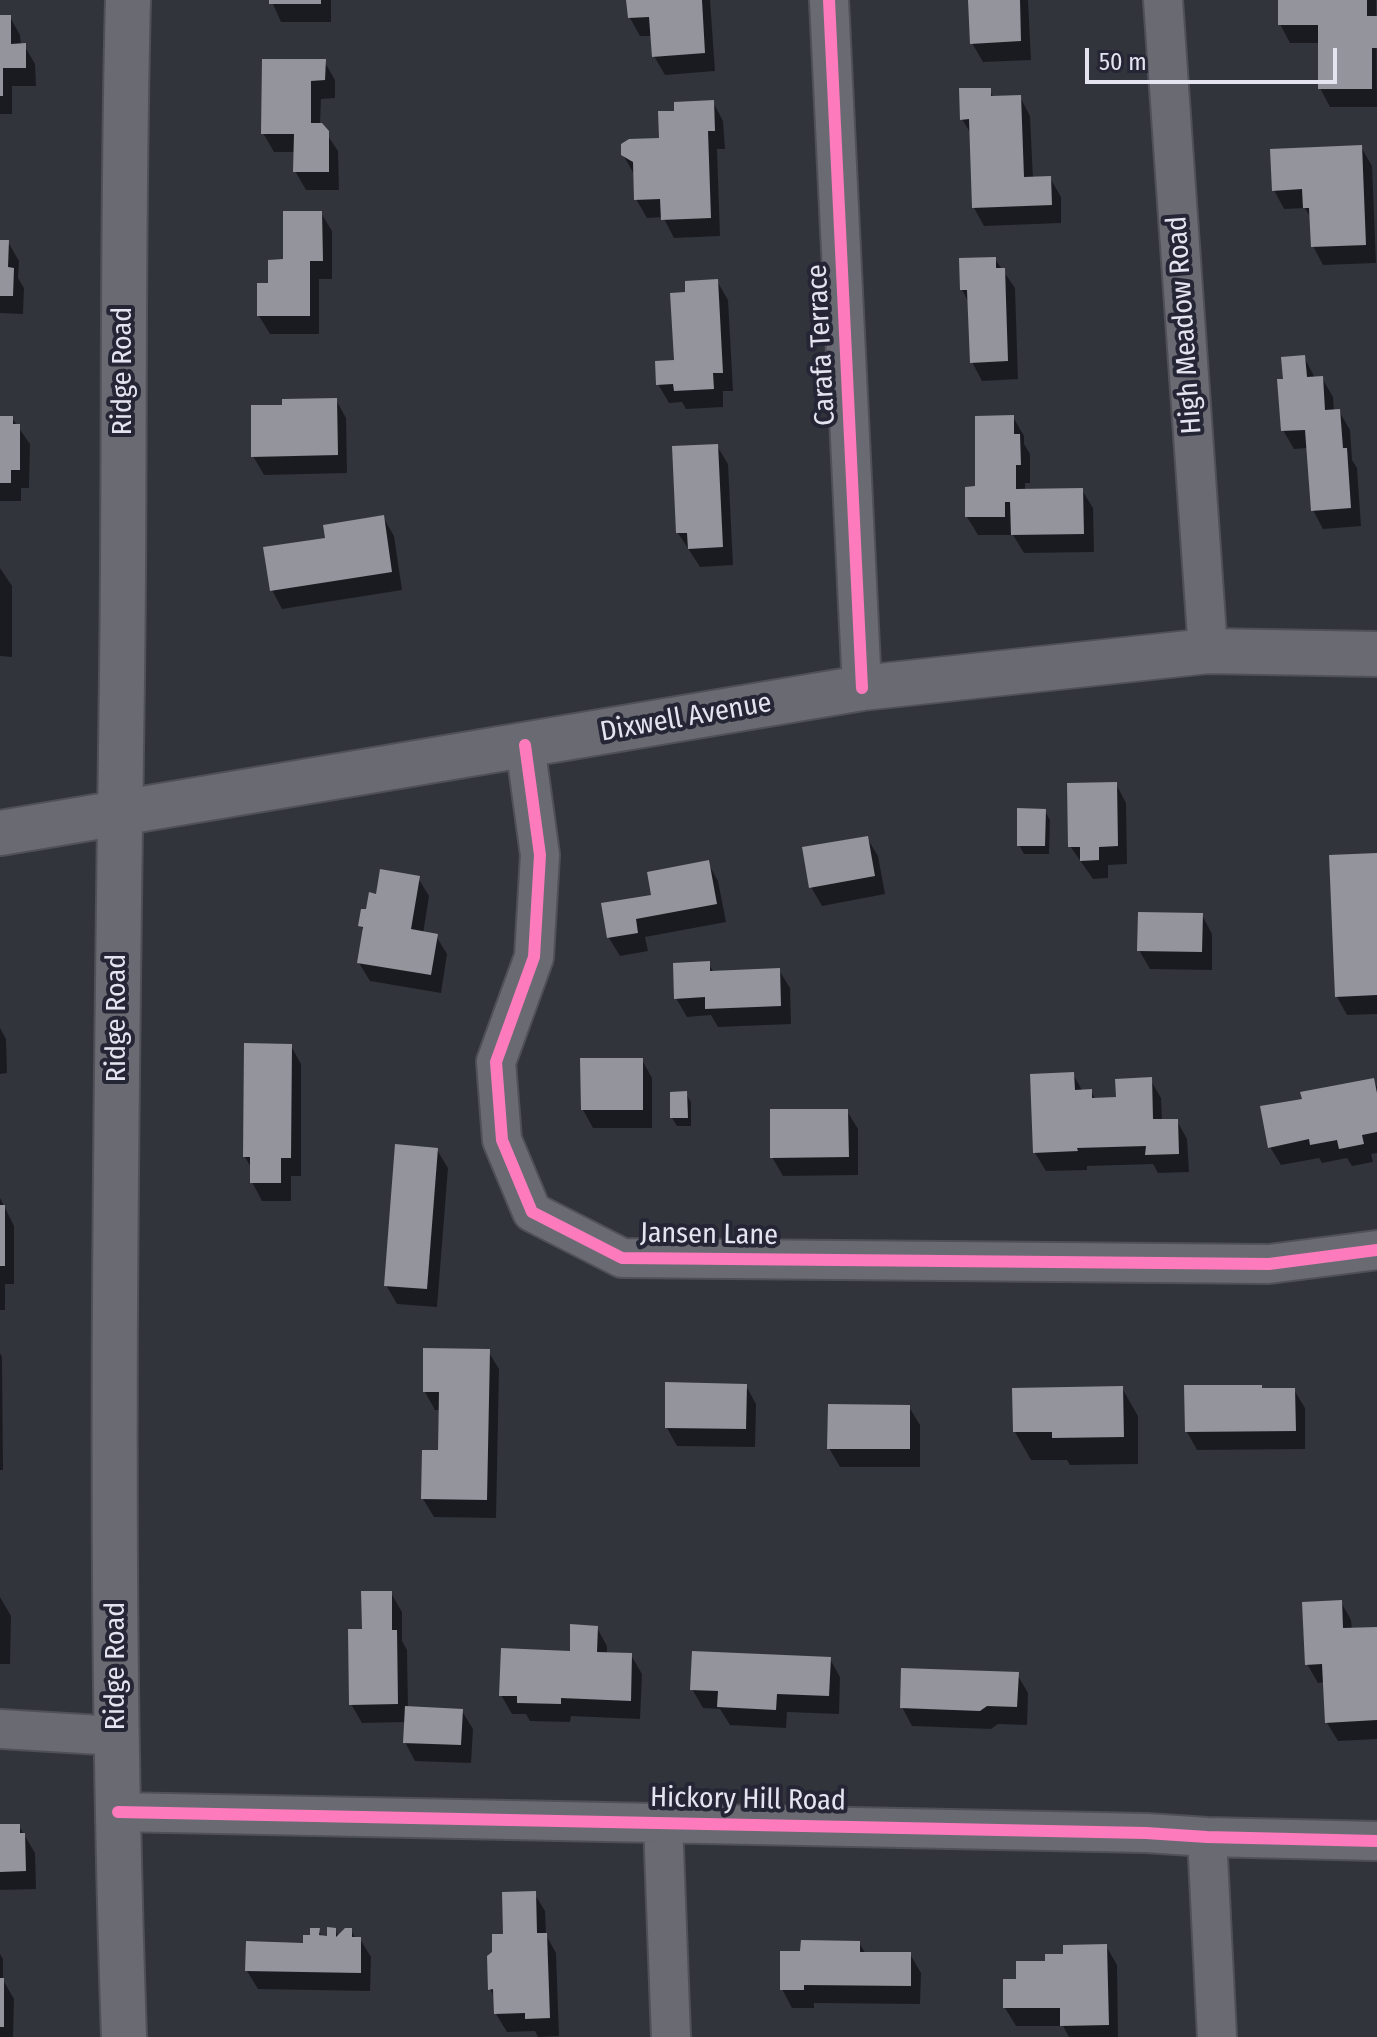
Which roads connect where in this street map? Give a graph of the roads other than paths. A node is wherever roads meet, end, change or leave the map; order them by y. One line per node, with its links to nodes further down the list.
1 (128, 0): 8 (main road, Ridge Road)
2 (829, 0): 6 (street, Carafa Terrace)
3 (1163, 0): 4 (street, High Meadow Road)
4 (1208, 651): 5 (main road, Dixwell Avenue); 6 (main road, Dixwell Avenue)
5 (1377, 654)
6 (862, 688): 7 (main road, Dixwell Avenue)
7 (525, 745): 8 (main road, Dixwell Avenue); 10 (street, Jansen Lane)
8 (120, 813): 9 (main road, Dixwell Avenue); 12 (main road, Ridge Road)
9 (0, 833)
10 (1377, 1250)
11 (0, 1729): 12 (street)
12 (117, 1736): 13 (main road, Ridge Road)
13 (118, 1812): 14 (street, Hickory Hill Road); 17 (main road, Ridge Road)
14 (663, 1823): 15 (street, Hickory Hill Road); 18 (street)
15 (1207, 1837): 16 (street, Hickory Hill Road); 19 (street)
16 (1377, 1841)
17 (124, 2037)
18 (671, 2037)
19 (1217, 2037)

